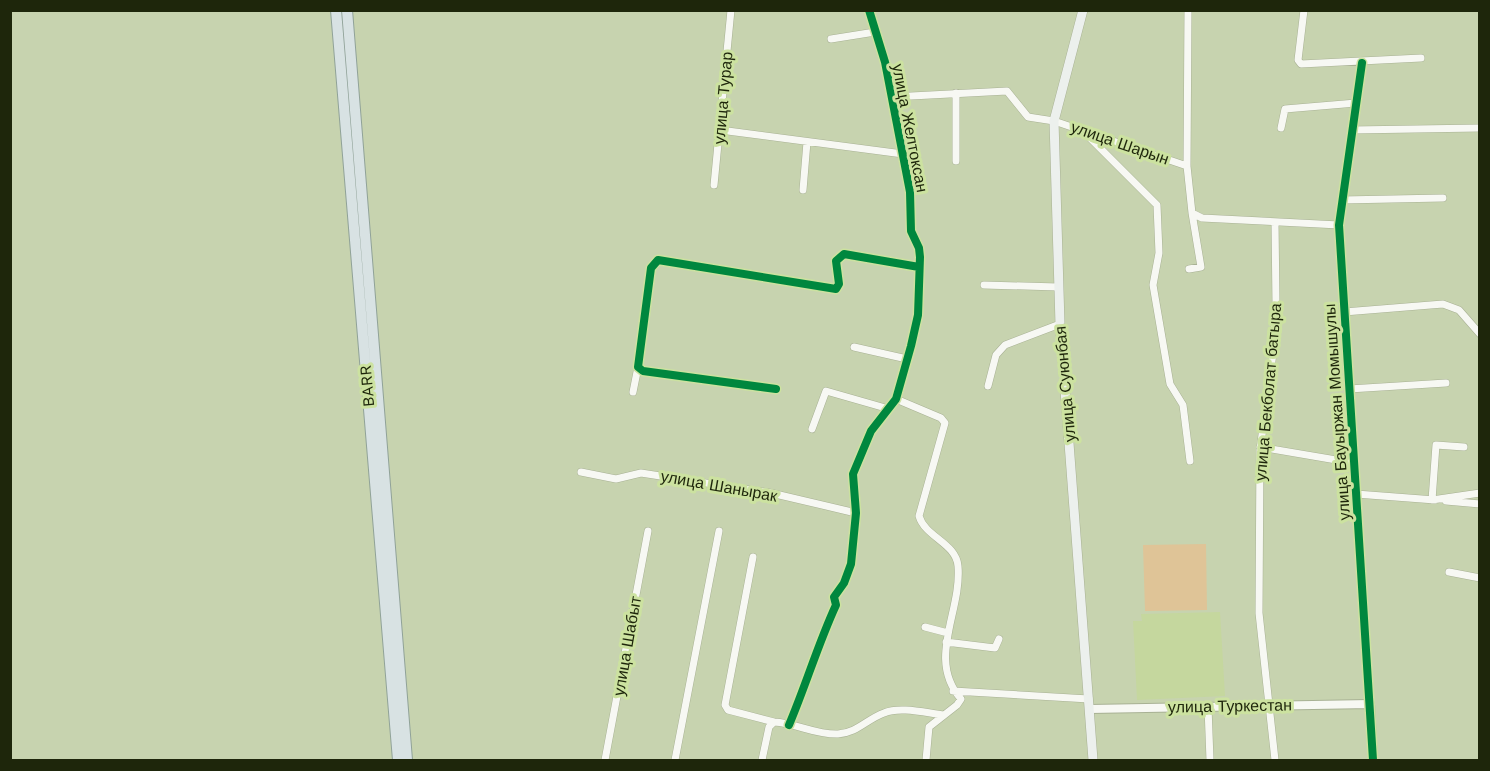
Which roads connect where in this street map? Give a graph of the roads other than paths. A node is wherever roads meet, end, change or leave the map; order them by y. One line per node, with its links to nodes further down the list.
1 (336, 10): 77 (highway, BARR)
2 (347, 10): 78 (highway, BARR)
3 (730, 10): 18 (street, улица Турар)
4 (869, 10): 8 (street, улица Желтоксан)
5 (1083, 10): 15 (main road, улица Суюнбая)
6 (1188, 10): 24 (street)
7 (1304, 10): 11 (street)
8 (875, 32): 9 (street); 13 (street, улица Желтоксан)
9 (831, 39)
10 (1422, 58): 11 (street)
11 (1362, 63): 14 (street, улица Бауыржан Момышулы)
12 (956, 93): 13 (street); 15 (street, улица Шарын); 23 (street)
13 (892, 97): 22 (street, улица Желтоксан)
14 (1356, 103): 16 (street); 20 (street, улица Бауыржан Момышулы)
15 (1054, 121): 19 (street, улица Шарын); 35 (main road, улица Суюнбая)
16 (1281, 128)
17 (1479, 128): 20 (street)
18 (720, 130): 21 (street); 25 (street, улица Турар)
19 (1083, 130): 24 (street, улица Шарын); 52 (street)
20 (1352, 130): 28 (street, улица Бауыржан Момышулы)
21 (807, 142): 22 (street); 26 (street)
22 (903, 154): 32 (street, улица Желтоксан)
23 (956, 161)
24 (1187, 166): 29 (street)
25 (714, 185)
26 (803, 190)
27 (1443, 198): 28 (street)
28 (1342, 200): 31 (street, улица Бауыржан Момышулы)
29 (1192, 213): 30 (street); 33 (street)
30 (1275, 222): 31 (street); 50 (street, улица Бекболат батыра)
31 (1339, 225): 36 (street, улица Бауыржан Момышулы)
32 (919, 267): 40 (street, улица Желтоксан); 41 (street)
33 (1188, 269)
34 (984, 285): 35 (street)
35 (1058, 287): 37 (main road, улица Суюнбая)
36 (1344, 312): 38 (street); 45 (street, улица Бауыржан Момышулы)
37 (1060, 324): 43 (street); 70 (main road, улица Суюнбая)
38 (1479, 334)
39 (854, 347): 40 (street)
40 (908, 359): 47 (street, улица Желтоксан)
41 (639, 367): 44 (street); 46 (street)
42 (1446, 383): 45 (street)
43 (988, 386)
44 (776, 389)
45 (1349, 389): 53 (street, улица Бауыржан Момышулы)
46 (633, 392)
47 (896, 399): 48 (street, улица Желтоксан); 66 (street)
48 (890, 409): 49 (street); 59 (street, улица Желтоксан)
49 (812, 429)
50 (1260, 447): 53 (street); 72 (street, улица Бекболат батыра)
51 (1464, 447): 57 (street)
52 (1190, 461)
53 (1354, 464): 56 (street, улица Бауыржан Момышулы)
54 (581, 472): 59 (street, улица Шанырак)
55 (1479, 493): 57 (street)
56 (1356, 494): 57 (street); 71 (street, улица Бауыржан Момышулы)
57 (1432, 500): 58 (street)
58 (1479, 504)
59 (856, 513): 76 (street, улица Желтоксан)
60 (648, 531): 79 (street, улица Шабыт)
61 (719, 531): 80 (street)
62 (753, 557): 75 (street)
63 (1449, 572): 64 (street)
64 (1479, 578)
65 (925, 627): 66 (street)
66 (948, 633): 68 (street)
67 (999, 639): 68 (street)
68 (946, 642): 69 (street)
69 (953, 691): 70 (street, улица Туркестан); 74 (street)
70 (1090, 704): 73 (street, улица Туркестан); 83 (main road, улица Суюнбая)
71 (1370, 704): 72 (street, улица Туркестан); 86 (street, улица Бауыржан Момышулы)
72 (1270, 706): 73 (street, улица Туркестан); 85 (street, улица Бекболат батыра)
73 (1208, 707): 84 (street)
74 (944, 715): 76 (street); 82 (street)
75 (774, 722): 76 (street); 81 (street)
76 (789, 725)
77 (398, 760)
78 (407, 760)
79 (606, 760)
80 (675, 760)
81 (762, 760)
82 (926, 760)
83 (1093, 760)
84 (1210, 760)
85 (1275, 760)
86 (1373, 760)

